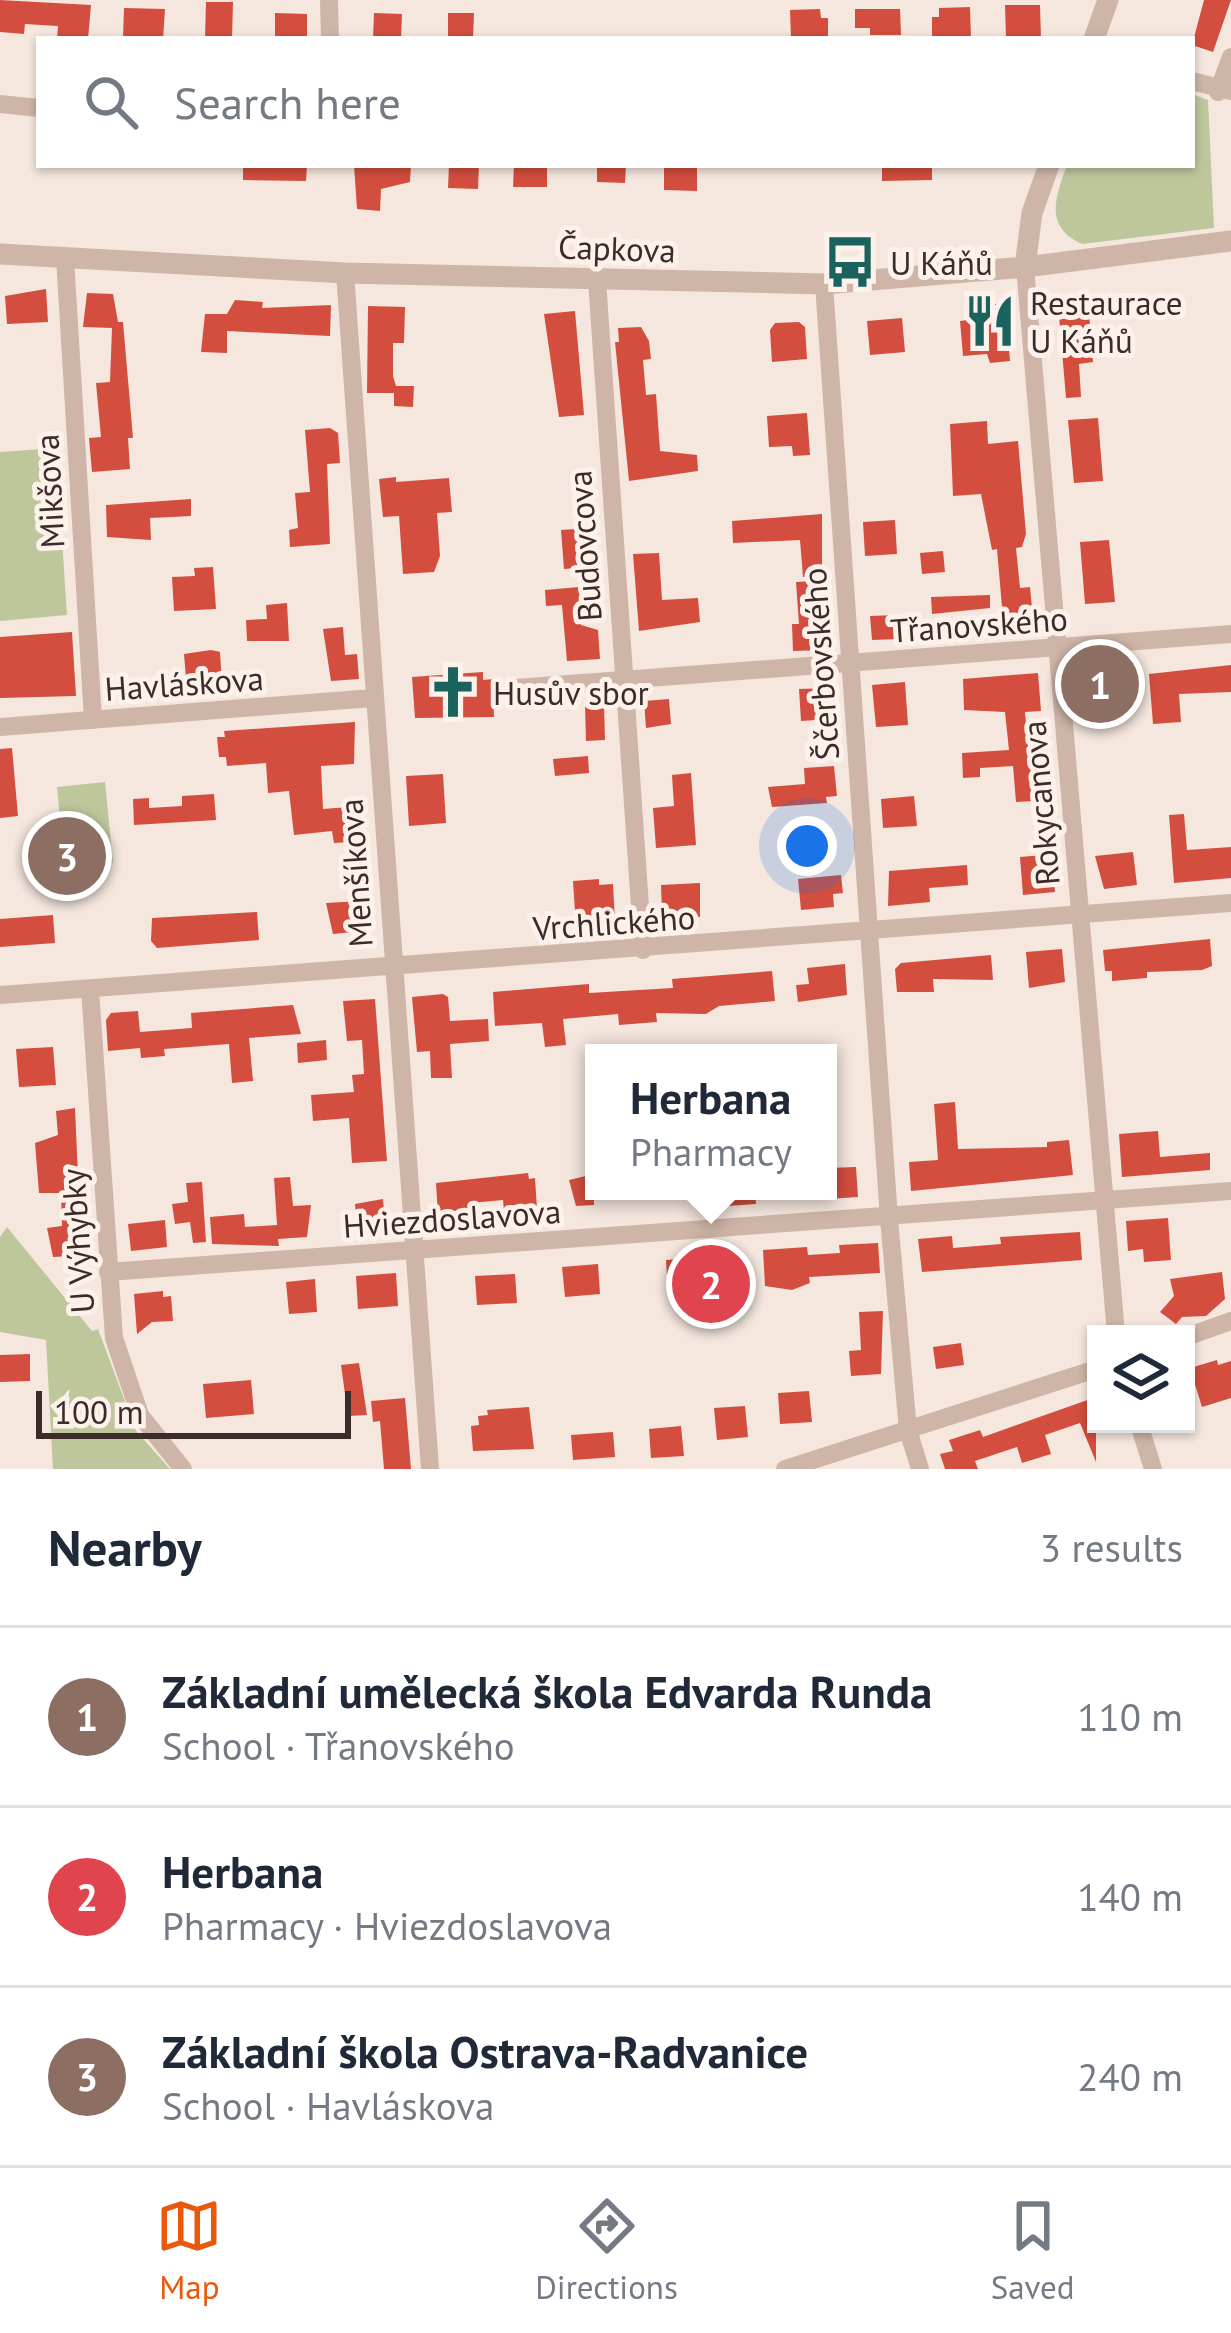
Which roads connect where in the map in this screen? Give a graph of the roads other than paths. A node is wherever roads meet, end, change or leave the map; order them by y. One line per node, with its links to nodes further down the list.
1 (329, 0): 3 (street)
2 (1108, 0): 4 (street)
3 (330, 36)
4 (1095, 36)
5 (1231, 57): 7 (street)
6 (1195, 83): 7 (street)
7 (1225, 92)
8 (0, 104): 9 (street)
9 (36, 108)
10 (1048, 168): 14 (street)
11 (1231, 241): 14 (street, Čapkova)
12 (0, 254): 13 (street, Čapkova)
13 (65, 258): 15 (street, Čapkova); 24 (street, Mikšova)
14 (1025, 267): 17 (street, Čapkova); 19 (street, Rokycanova)
15 (345, 273): 16 (street, Čapkova); 23 (street, Menšíkova)
16 (597, 280): 17 (street, Čapkova); 21 (street, Budovcova)
17 (824, 284): 20 (street, Ščerbovského)
18 (1231, 634): 19 (street, Třanovského)
19 (1057, 648): 20 (street, Třanovského); 27 (street, Rokycanova)
20 (850, 664): 21 (street, Třanovského); 28 (street, Ščerbovského)
21 (622, 680): 22 (street, Třanovského); 29 (street, Budovcova)
22 (516, 688)
23 (373, 698): 24 (street, Havláskova); 30 (street, Menšíkova)
24 (93, 720): 25 (street, Havláskova)
25 (0, 728)
26 (1231, 903): 27 (street, Vrchlického)
27 (1079, 915): 28 (street, Vrchlického); 34 (street, Rokycanova)
28 (868, 934): 29 (street, Vrchlického); 35 (street, Ščerbovského)
29 (643, 950): 30 (street, Vrchlického)
30 (392, 969): 31 (street, Vrchlického); 36 (street, Menšíkova)
31 (90, 989): 32 (street, Vrchlického); 37 (street, U Výhybky)
32 (0, 995)
33 (1231, 1191): 34 (street, Hviezdoslavova)
34 (1104, 1201): 35 (street, Hviezdoslavova); 39 (street, Rokycanova)
35 (890, 1219): 36 (street, Hviezdoslavova); 42 (street, Ščerbovského)
36 (413, 1251): 37 (street, Hviezdoslavova); 45 (street, Menšíkova)
37 (108, 1271): 44 (street, U Výhybky)
38 (1231, 1321): 40 (street)
39 (1115, 1325)
40 (1195, 1334)
41 (1087, 1372): 42 (street)
42 (908, 1430): 46 (street); 47 (street, Ščerbovského)
43 (1141, 1433): 48 (street)
44 (183, 1469)
45 (430, 1469)
46 (785, 1469)
47 (920, 1469)
48 (1153, 1469)

